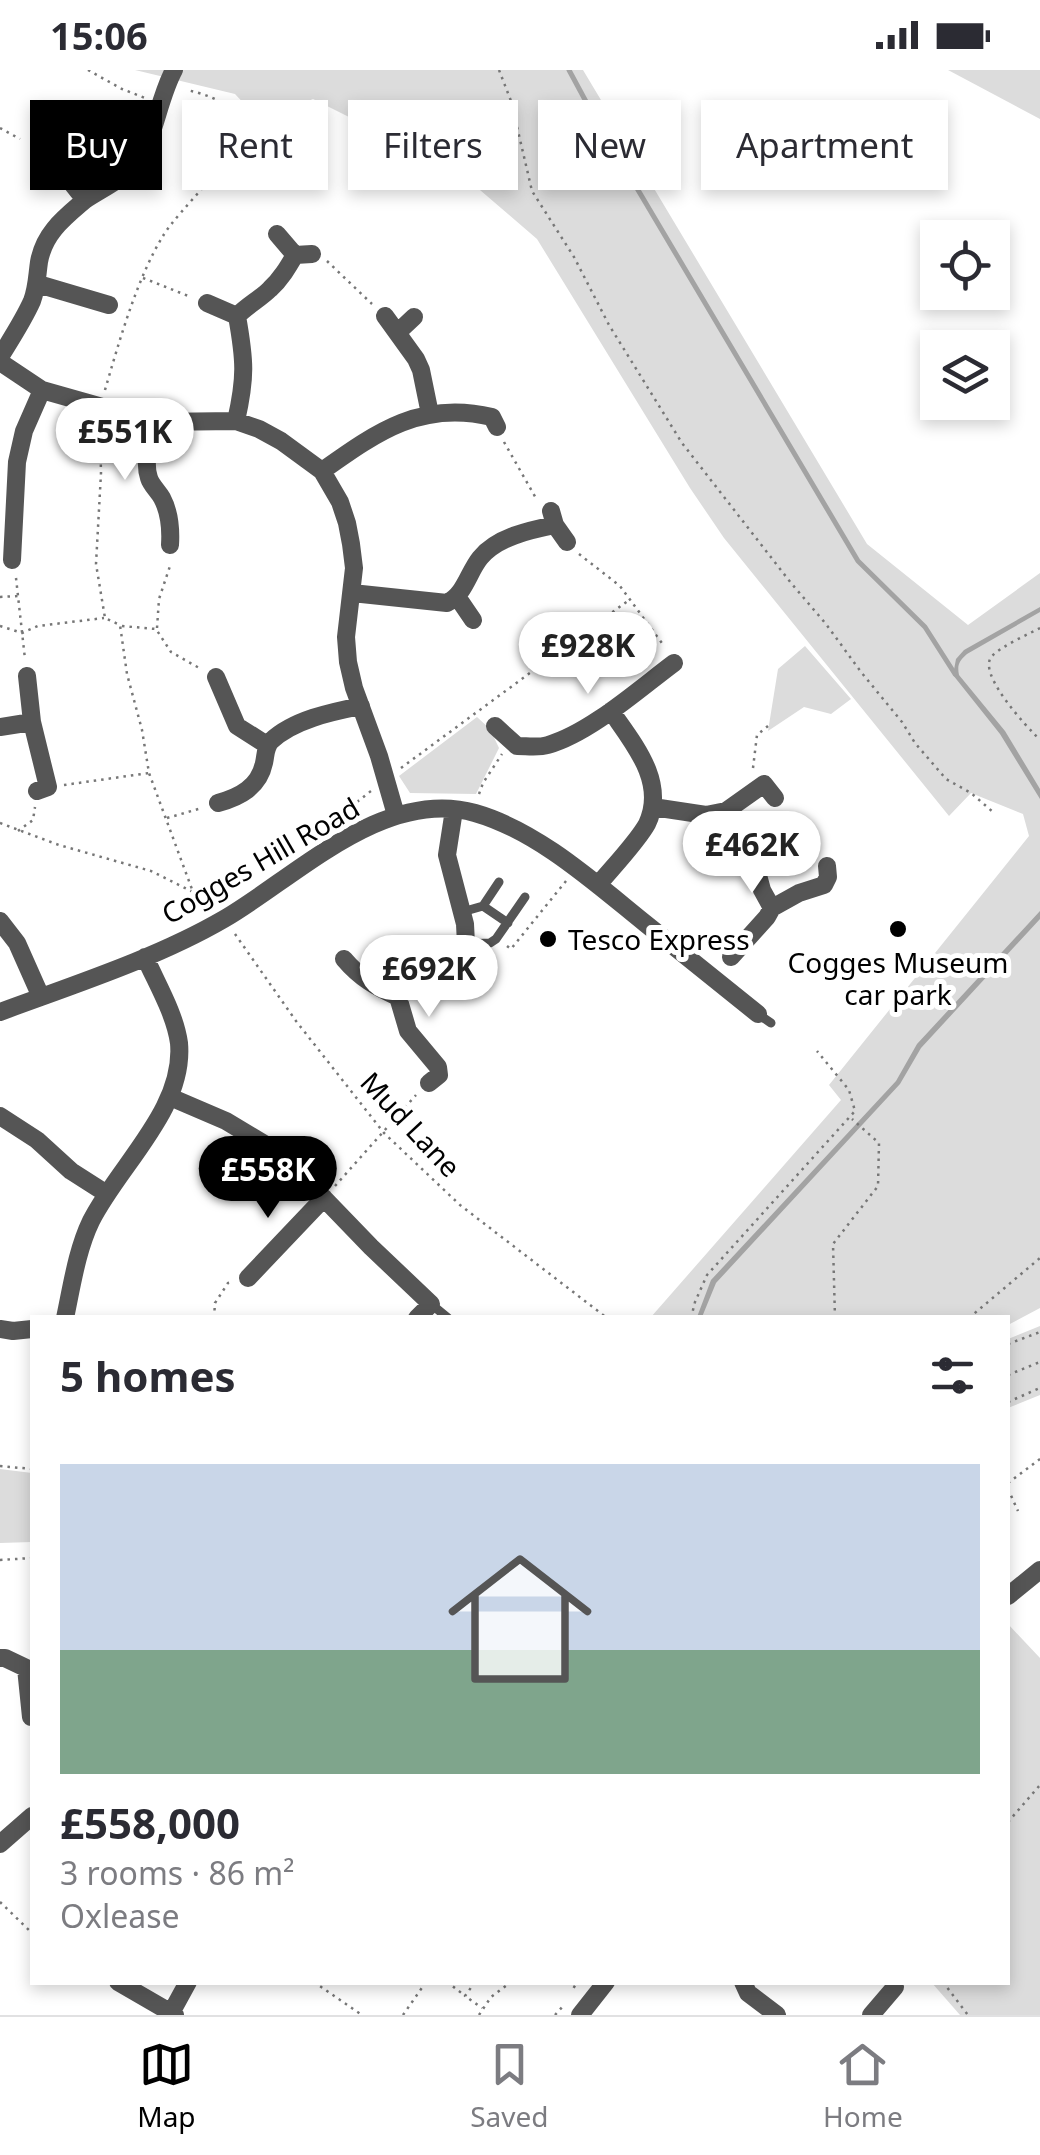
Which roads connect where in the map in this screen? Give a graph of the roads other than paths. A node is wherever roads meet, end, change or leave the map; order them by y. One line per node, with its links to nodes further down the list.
1 (170, 77): 3 (street)
2 (77, 190): 3 (street)
3 (85, 200): 5 (street)
4 (278, 234): 8 (street)
5 (38, 284): 7 (street); 12 (street)
6 (207, 303): 8 (street)
7 (109, 306)
8 (238, 316): 15 (street)
9 (385, 316): 11 (street)
10 (414, 318): 11 (street)
11 (398, 332): 14 (street)
12 (0, 359): 13 (street)
13 (42, 390): 16 (street); 21 (street)
14 (430, 414): 17 (street); 18 (street)
15 (236, 421): 16 (street); 18 (street)
16 (155, 422): 20 (street)
17 (498, 427)
18 (322, 471): 22 (street)
19 (567, 542): 23 (street)
20 (170, 545)
21 (12, 560)
22 (352, 593): 23 (street); 28 (street)
23 (458, 598): 24 (street)
24 (473, 620)
25 (674, 663): 29 (street)
26 (27, 676): 30 (street)
27 (216, 677): 33 (street)
28 (360, 706): 33 (street); 40 (street)
29 (611, 710): 32 (street); 37 (street)
30 (32, 722): 31 (street); 35 (street)
31 (0, 726)
32 (495, 726)
33 (267, 745): 36 (street)
34 (753, 768): 39 (street)
35 (42, 789)
36 (218, 803)
37 (653, 807): 39 (street); 43 (street)
38 (463, 811): 40 (street, Cogges Hill Road); 43 (street, Cogges Hill Road); 47 (street)
39 (726, 811): 46 (street)
40 (396, 815): 51 (street, Cogges Hill Road)
41 (828, 866): 46 (street)
42 (499, 882): 45 (lane)
43 (598, 885): 57 (street, Cogges Hill Road)
44 (526, 897): 49 (lane)
45 (483, 906): 47 (lane); 49 (lane)
46 (772, 908): 52 (street)
47 (462, 912): 50 (street)
48 (0, 921): 55 (street)
49 (508, 922): 50 (lane)
50 (466, 944): 54 (street)
51 (145, 957): 55 (street, Cogges Hill Road); 59 (street)
52 (731, 957)
53 (344, 960): 54 (street)
54 (398, 996): 58 (street)
55 (42, 997): 56 (street, Cogges Hill Road)
56 (0, 1012)
57 (764, 1018)
58 (429, 1083)
59 (170, 1096): 61 (street); 62 (street)
60 (0, 1116): 61 (street)
61 (107, 1194): 65 (street)
62 (324, 1198): 63 (street); 64 (street)
63 (248, 1278)
64 (424, 1311)
65 (66, 1315)
66 (0, 1328): 67 (street)
67 (30, 1330)
68 (1040, 1570): 69 (street)
69 (1010, 1594)
70 (0, 1658): 71 (street)
71 (30, 1707)
72 (30, 1818): 73 (street)
73 (0, 1844)
74 (123, 1985): 79 (street)
75 (187, 1985): 79 (street)
76 (604, 1985): 80 (street)
77 (745, 1985): 81 (street)
78 (895, 1988): 82 (street)
79 (173, 2014)
80 (580, 2015)
81 (777, 2015)
82 (870, 2015)

